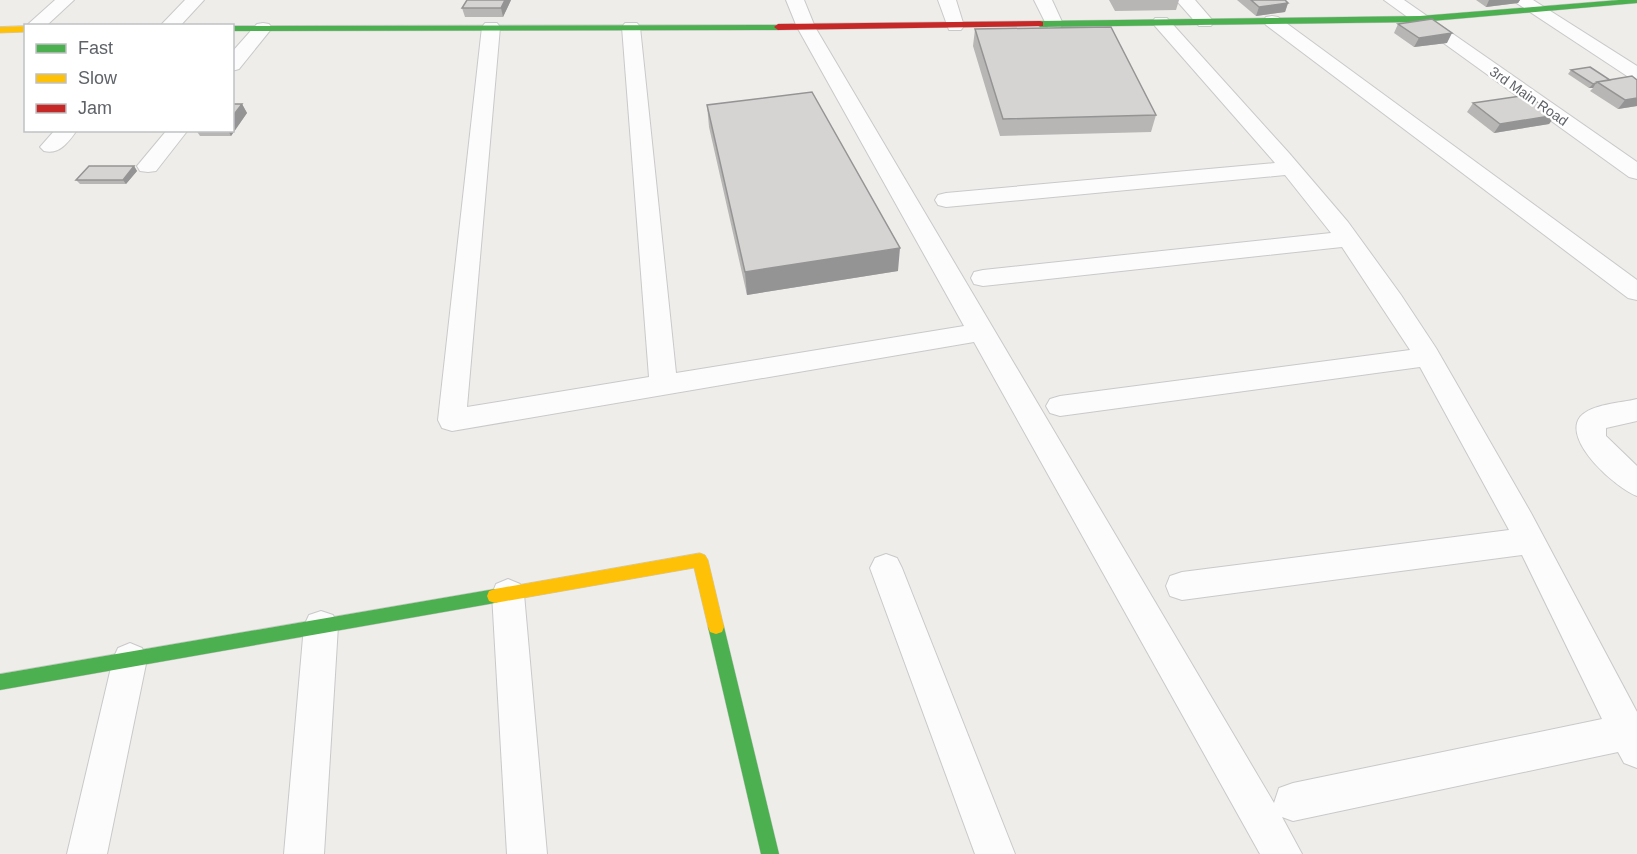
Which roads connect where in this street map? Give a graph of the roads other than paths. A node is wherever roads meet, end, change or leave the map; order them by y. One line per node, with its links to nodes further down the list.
1 (64, 0): 14 (street)
2 (195, 0): 15 (street)
3 (795, 0): 20 (street)
4 (947, 0): 17 (street)
5 (1044, 0): 16 (street)
6 (1185, 0): 13 (street)
7 (1393, 0): 10 (street, 3rd Main Road)
8 (1637, 1): 9 (street)
9 (1528, 5): 10 (street); 26 (street)
10 (1420, 19): 11 (street); 32 (street, 3rd Main Road)
11 (1272, 21): 13 (street); 36 (street)
12 (1161, 22): 13 (street); 16 (street); 31 (street)
13 (1205, 22)
14 (36, 24)
15 (171, 24)
16 (1054, 24): 17 (street)
17 (955, 26): 20 (street)
18 (491, 27): 19 (street); 22 (street); 39 (street)
19 (631, 27): 20 (street); 39 (street)
20 (806, 27): 37 (street)
21 (234, 28): 22 (street)
22 (263, 28): 25 (street)
23 (24, 29): 24 (street)
24 (0, 30)
25 (234, 63)
26 (1637, 74)
27 (65, 132): 29 (street)
28 (176, 132): 30 (street)
29 (51, 147)
30 (148, 166)
31 (1290, 168): 33 (street); 34 (street)
32 (1637, 172)
33 (946, 200)
34 (1346, 239): 35 (street); 38 (street)
35 (983, 278)
36 (1637, 292)
37 (981, 332): 39 (street); 57 (street)
38 (1427, 357): 40 (street); 43 (street)
39 (663, 384)
40 (1060, 406)
41 (1637, 410): 42 (street)
42 (1637, 484)
43 (1529, 540): 45 (street); 50 (street)
44 (886, 568): 56 (street)
45 (1182, 586)
46 (508, 594): 47 (street); 54 (street); 55 (street)
47 (321, 626): 48 (street); 53 (street)
48 (130, 659): 49 (street); 52 (street)
49 (0, 682)
50 (1632, 741): 51 (street)
51 (1293, 802)
52 (87, 854)
53 (304, 854)
54 (526, 854)
55 (770, 854)
56 (995, 854)
57 (1282, 854)

